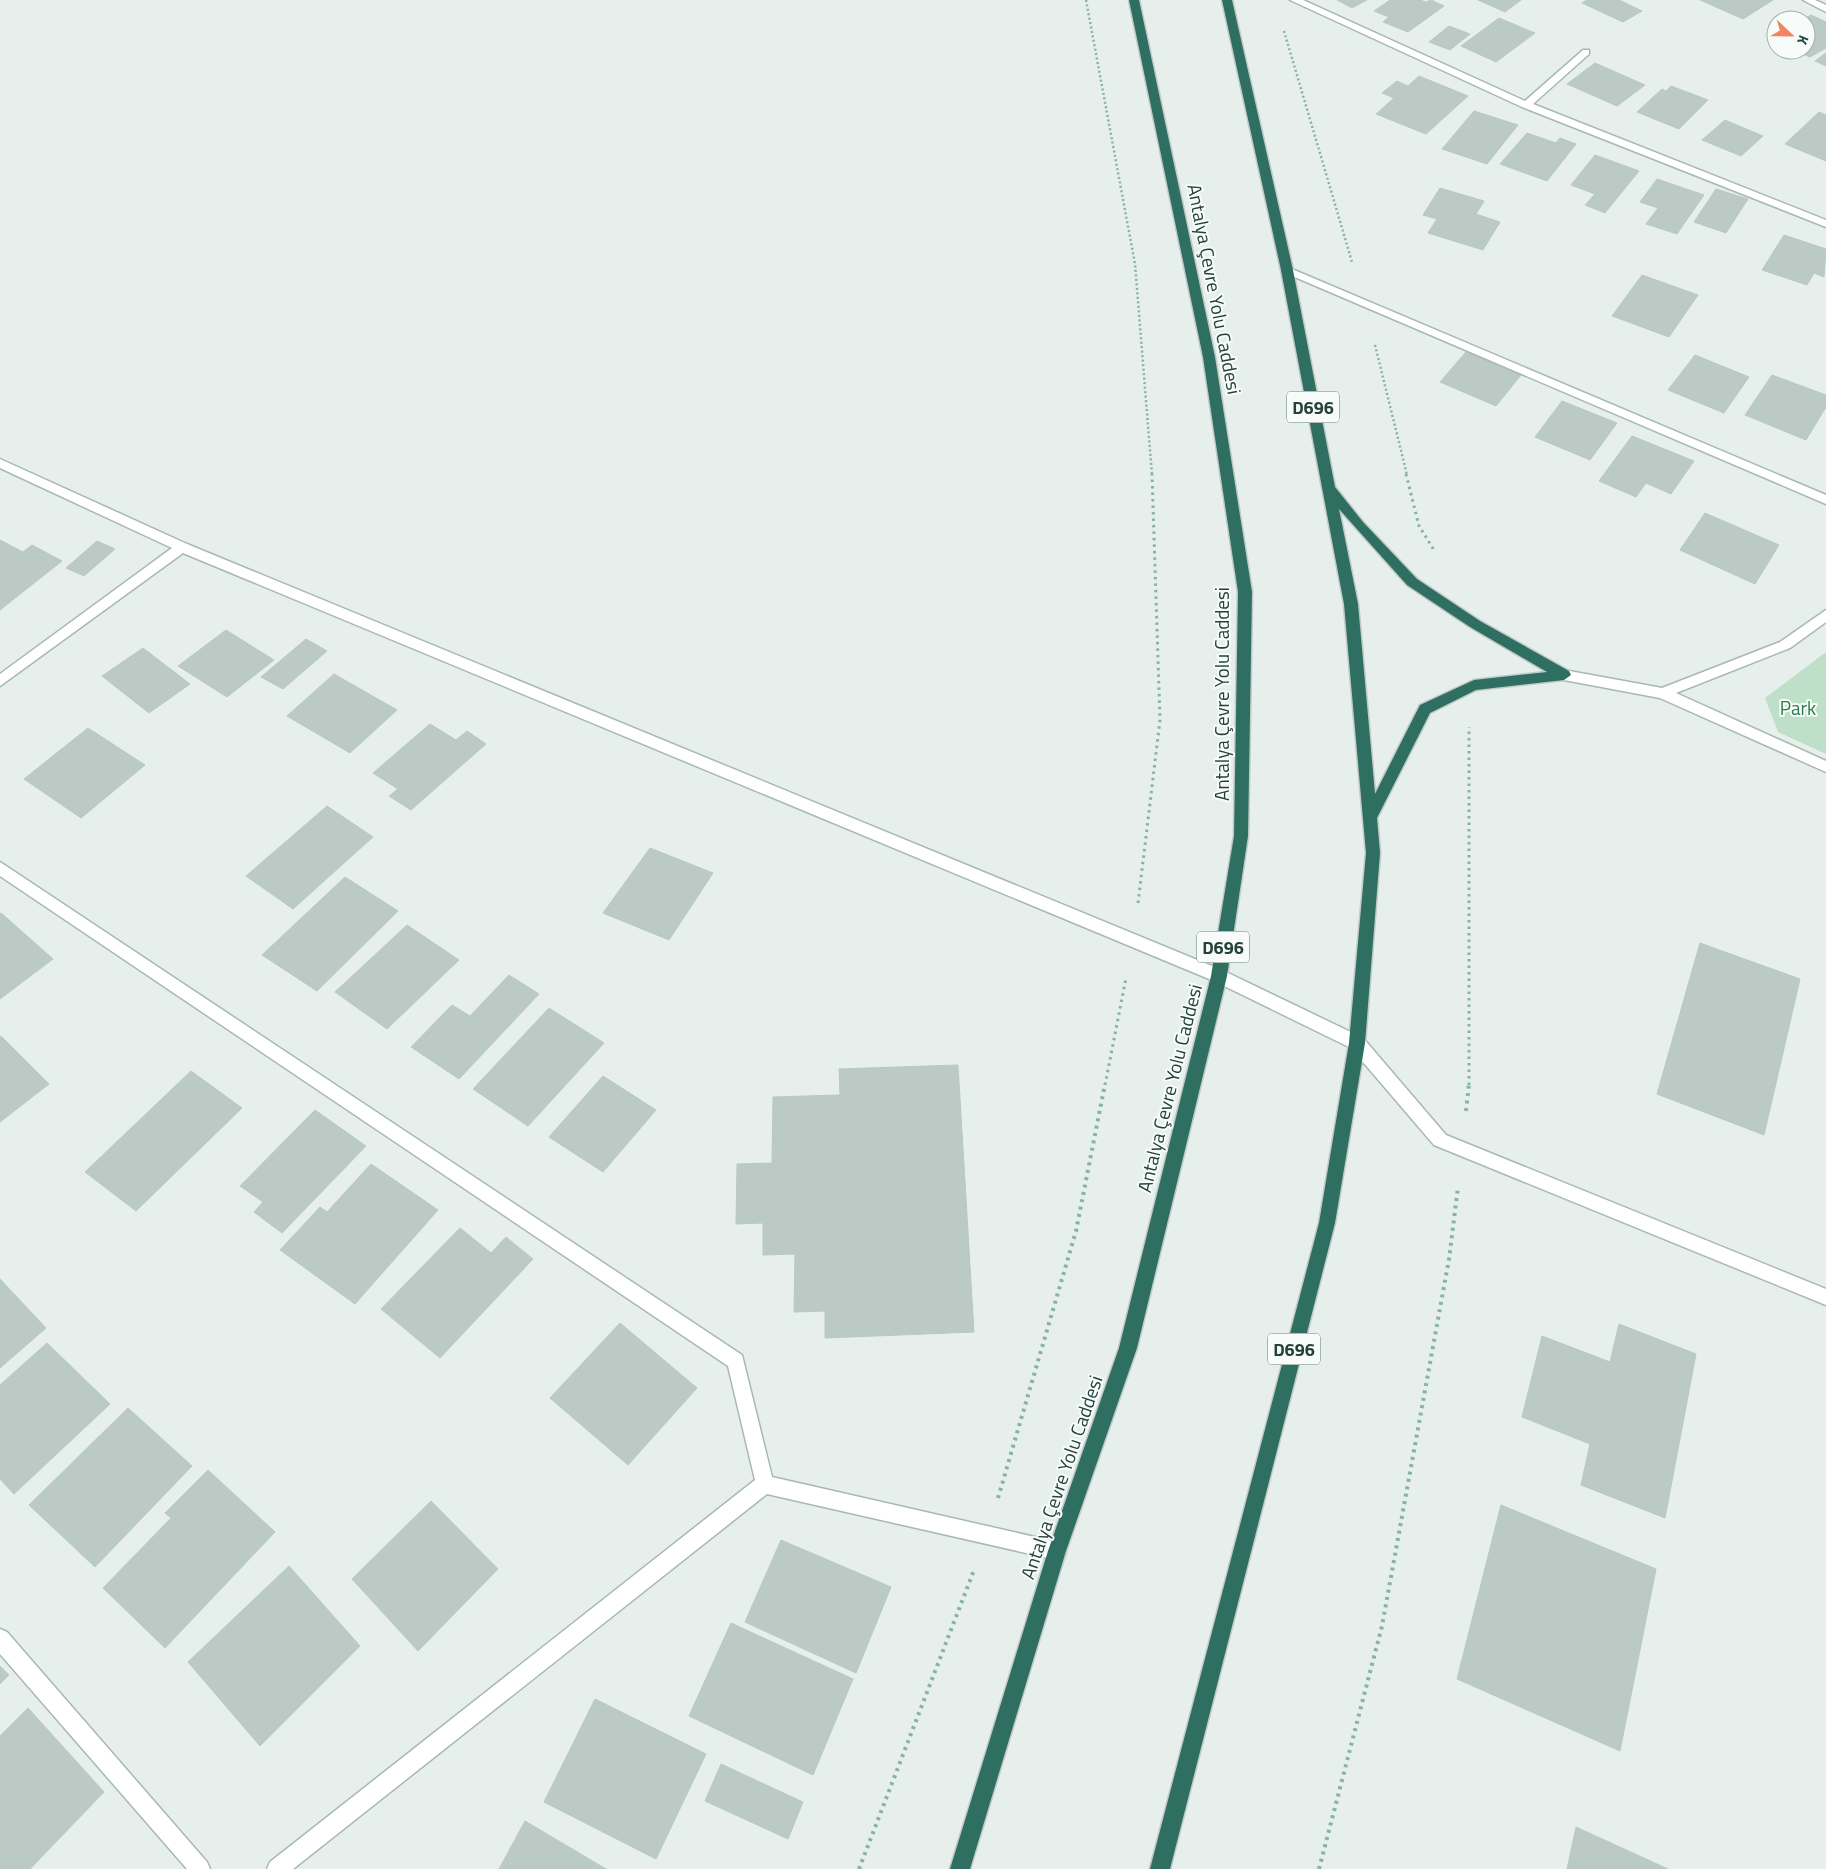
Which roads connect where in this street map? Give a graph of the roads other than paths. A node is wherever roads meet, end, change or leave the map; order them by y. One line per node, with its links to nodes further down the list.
1 (1134, 0): 21 (highway, Antalya Çevre Yolu Caddesi / D696)
2 (1227, 0): 9 (highway, D696)
3 (1295, 0): 7 (street)
4 (1808, 0): 5 (street)
5 (1826, 9)
6 (1586, 52): 7 (street)
7 (1526, 105): 8 (street)
8 (1826, 224)
9 (1288, 270): 11 (highway, D696); 12 (street)
10 (0, 463): 13 (street)
11 (1329, 488): 15 (highway); 19 (highway, D696)
12 (1826, 500)
13 (182, 547): 16 (street); 21 (street)
14 (1826, 615): 17 (street)
15 (1564, 675): 17 (street); 19 (highway)
16 (0, 681)
17 (1663, 693): 18 (street)
18 (1826, 767)
19 (1370, 818): 22 (highway, D696)
20 (0, 868): 24 (street)
21 (1219, 976): 22 (street); 25 (highway, Antalya Çevre Yolu Caddesi / D696)
22 (1357, 1043): 23 (street); 30 (highway, D696)
23 (1826, 1297)
24 (765, 1484): 25 (street); 28 (street)
25 (1057, 1551): 29 (highway, Antalya Çevre Yolu Caddesi / D696)
26 (0, 1639): 27 (street)
27 (200, 1869)
28 (277, 1869)
29 (960, 1869)
30 (1160, 1869)

